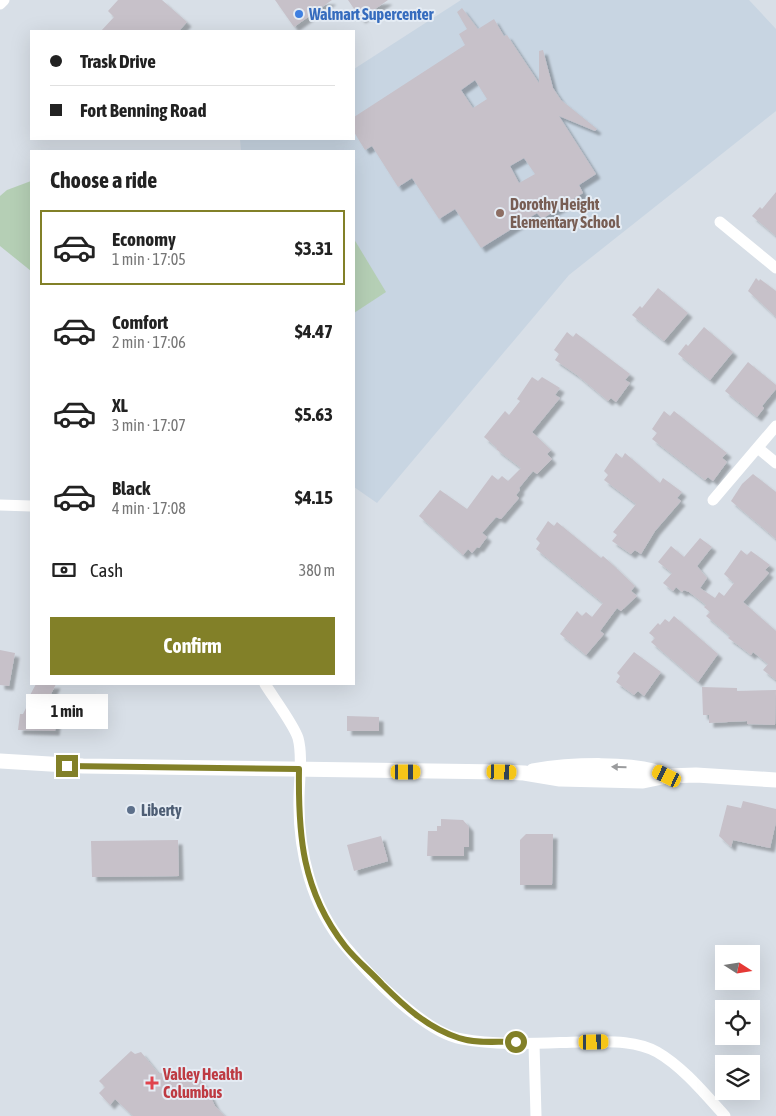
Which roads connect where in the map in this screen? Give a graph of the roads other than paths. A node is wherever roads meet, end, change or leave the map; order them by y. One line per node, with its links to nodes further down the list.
1 (4, 0): 2 (street)
2 (0, 4)
3 (720, 222): 4 (street)
4 (776, 268)
5 (776, 426): 6 (street)
6 (758, 448): 7 (street); 8 (street)
7 (776, 463)
8 (713, 500)
9 (0, 505): 10 (street)
10 (30, 506)
11 (265, 685): 13 (street)
12 (0, 761): 13 (street)
13 (299, 769): 14 (street); 15 (street)
14 (776, 780)
15 (534, 1044): 16 (street); 17 (street)
16 (536, 1116)
17 (725, 1116)

